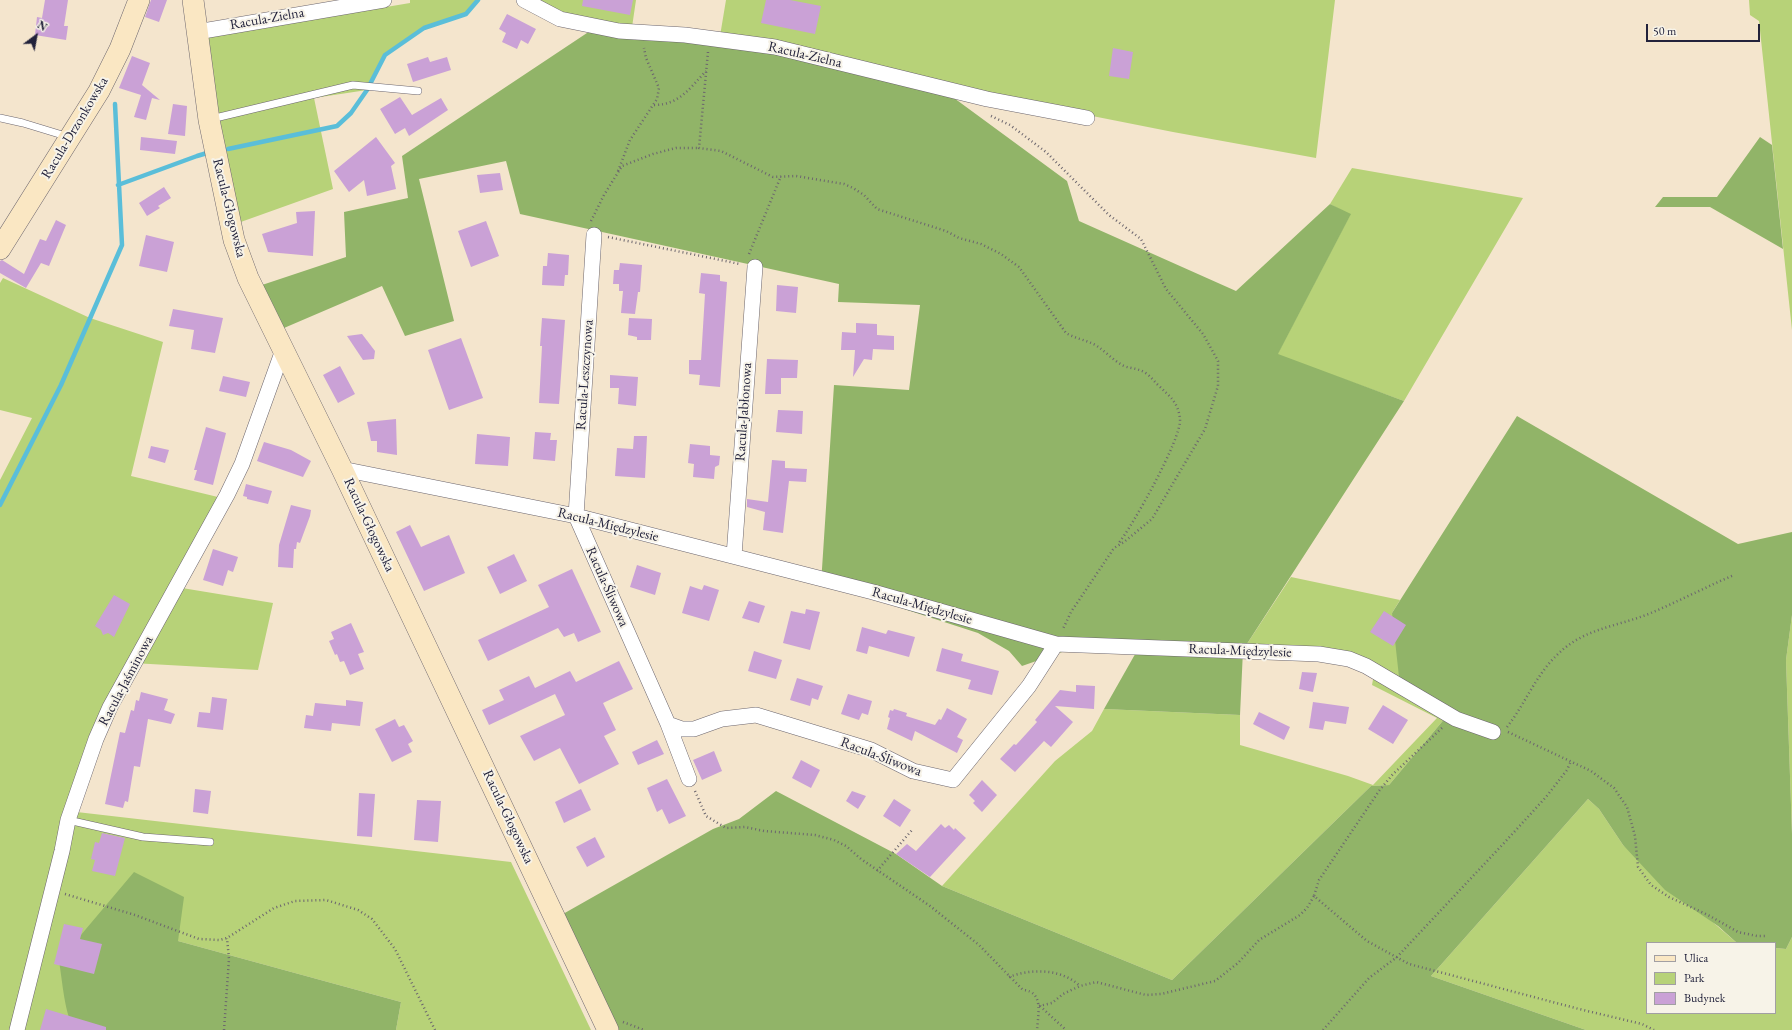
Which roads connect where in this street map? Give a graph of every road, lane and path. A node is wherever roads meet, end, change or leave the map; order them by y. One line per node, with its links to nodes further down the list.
1 (139, 0): 15 (street, Racula-Drzonkowska)
2 (194, 0): 5 (street, Racula-Głogowska)
3 (384, 0): 5 (street, Racula-Zielna)
4 (524, 0): 6 (street, Racula-Zielna)
5 (198, 32): 14 (street, Racula-Głogowska)
6 (646, 33): 7 (street, Racula-Zielna); 10 (path)
7 (711, 38): 8 (path); 13 (street, Racula-Zielna)
8 (706, 70): 10 (path); 16 (path)
9 (418, 91): 14 (lane)
10 (654, 106): 17 (path)
11 (987, 114): 25 (path)
12 (0, 118): 15 (lane)
13 (1087, 118)
14 (209, 120): 22 (street, Racula-Głogowska)
15 (71, 137): 20 (street, Racula-Drzonkowska)
16 (699, 148): 17 (path); 18 (path)
17 (617, 173): 19 (path)
18 (781, 176): 21 (path); 25 (path)
19 (594, 235): 21 (path); 24 (street, Racula-Leszczynowa)
20 (0, 249)
21 (751, 266): 26 (street, Racula-Jabłonowa)
22 (283, 350): 23 (street, Racula-Głogowska); 34 (street, Racula-Jaśminowa)
23 (342, 469): 24 (street, Racula-Międzylesie); 49 (street, Racula-Głogowska)
24 (576, 516): 26 (street, Racula-Międzylesie); 30 (street, Racula-Śliwowa)
25 (1118, 544): 28 (path)
26 (734, 556): 28 (street, Racula-Międzylesie)
27 (1734, 575): 31 (path)
28 (1056, 644): 29 (street, Racula-Międzylesie); 30 (street, Racula-Śliwowa)
29 (1456, 719): 31 (street, Racula-Międzylesie); 39 (path)
30 (668, 724): 33 (street, Racula-Śliwowa)
31 (1493, 732): 32 (path)
32 (1571, 760): 40 (path); 42 (path)
33 (689, 779): 37 (path)
34 (68, 820): 36 (lane); 38 (street, Racula-Jaśminowa)
35 (912, 830): 37 (path)
36 (210, 842)
37 (878, 871): 43 (path)
38 (52, 890): 41 (path); 46 (street, Racula-Jaśminowa)
39 (1314, 896): 42 (path); 44 (path)
40 (1767, 936)
41 (227, 938): 47 (path); 48 (path)
42 (1396, 957): 52 (path); 53 (path)
43 (1009, 977): 44 (path); 45 (path)
44 (1080, 986): 45 (path)
45 (1039, 1006): 50 (path); 51 (path)
46 (17, 1030)
47 (224, 1030)
48 (435, 1030)
49 (608, 1030)
50 (1037, 1030)
51 (1066, 1030)
52 (1323, 1030)
53 (1654, 1030)

